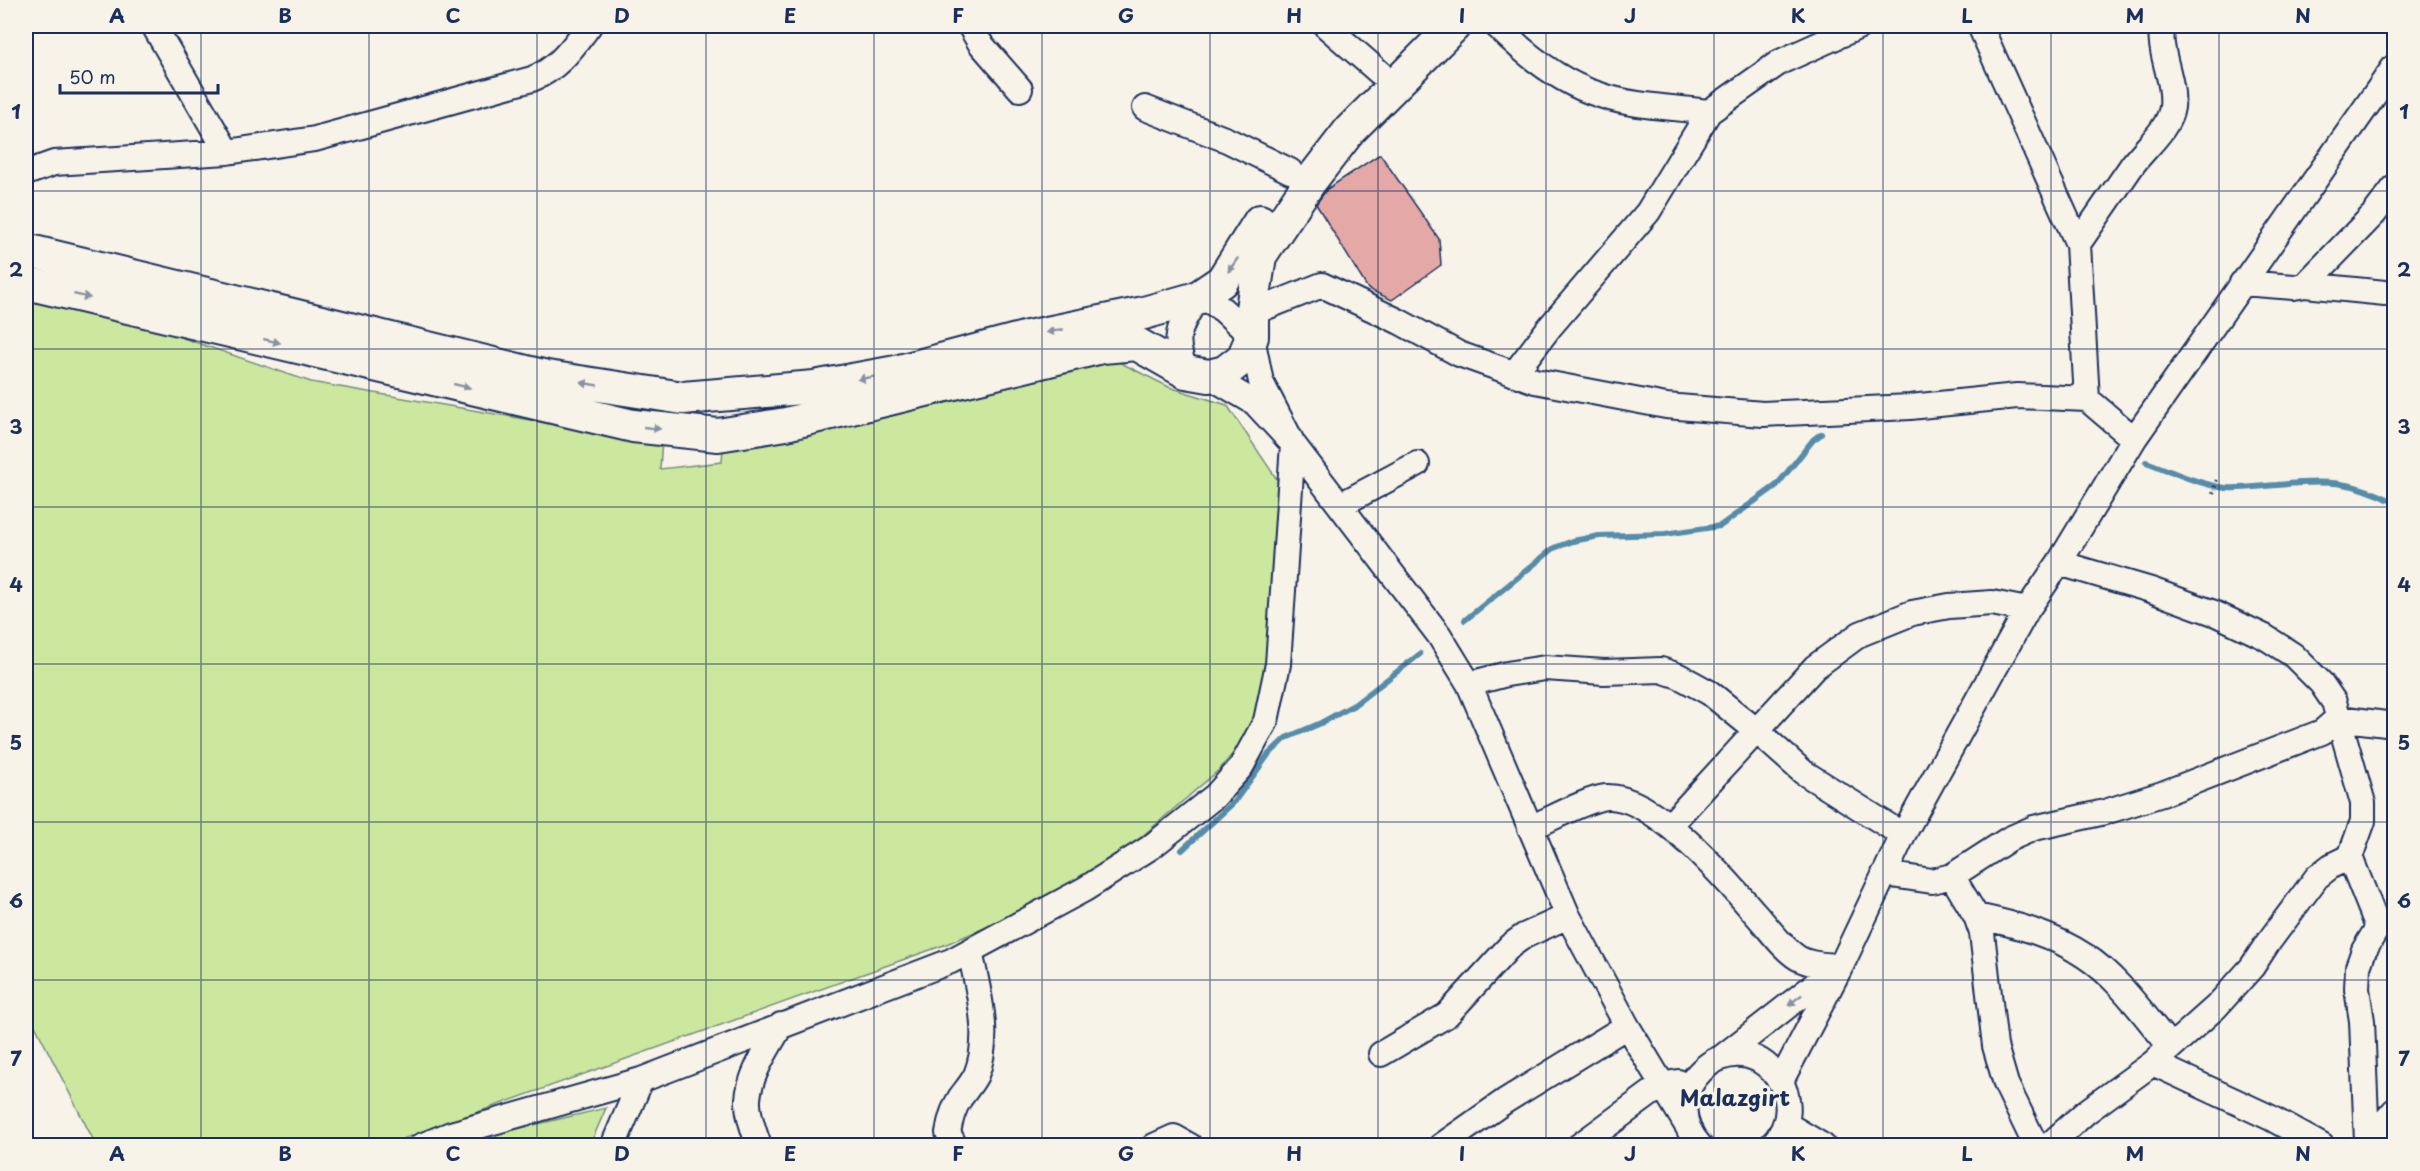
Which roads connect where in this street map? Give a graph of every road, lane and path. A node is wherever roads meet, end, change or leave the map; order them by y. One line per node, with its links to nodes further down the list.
1 (154, 26): 16 (street)
2 (589, 26): 16 (street)
3 (970, 26): 13 (street)
4 (1326, 26): 12 (street)
5 (1427, 26): 12 (main road)
6 (1454, 26): 27 (main road)
7 (1497, 26): 15 (street)
8 (1860, 26): 15 (street)
9 (1980, 26): 20 (street)
10 (2162, 26): 20 (street)
11 (2394, 67): 23 (street)
12 (1380, 74): 17 (main road)
13 (1020, 89)
14 (1145, 108): 17 (street)
15 (1709, 112): 29 (street)
16 (227, 152): 18 (street)
17 (1290, 171): 26 (main road, one-way to 26)
18 (26, 173)
19 (2394, 188): 24 (street)
20 (2078, 244): 30 (street)
21 (26, 250): 26 (main road, one-way to 21)
22 (26, 283): 28 (main road, one-way to 28)
23 (2242, 283): 24 (street); 31 (street)
24 (2305, 285): 25 (street)
25 (2385, 293)
26 (1197, 298): 27 (street); 28 (street)
27 (1247, 323): 28 (main road); 29 (street); 32 (street)
28 (1198, 374): 32 (street)
29 (1514, 374): 30 (street)
30 (2087, 399): 31 (street)
31 (2134, 439): 37 (street)
32 (1293, 444): 36 (street); 51 (street)
33 (1417, 464): 36 (street)
34 (2217, 479): 35 (path)
35 (2213, 493)
36 (1340, 505): 39 (street)
37 (2059, 563): 38 (street); 40 (street)
38 (2027, 609): 42 (street); 45 (street)
39 (1469, 684): 42 (street); 44 (street)
40 (2338, 718): 41 (street); 46 (street); 48 (street)
41 (2394, 725)
42 (1757, 731): 43 (street); 45 (street)
43 (1670, 825): 44 (street); 52 (street)
44 (1530, 828): 49 (street)
45 (1903, 835): 47 (street)
46 (2350, 857): 56 (street); 65 (street)
47 (1884, 874): 48 (street); 52 (street)
48 (1952, 876): 50 (street)
49 (1568, 916): 54 (street); 55 (street)
50 (1976, 916): 56 (street); 77 (street)
51 (970, 951): 53 (street); 69 (street)
52 (1840, 965): 57 (street, one-way to 57); 60 (street)
53 (781, 1025): 59 (street); 68 (street)
54 (1627, 1026): 61 (street); 72 (street)
55 (1380, 1054)
56 (2162, 1055): 78 (street); 79 (street)
57 (1721, 1058): 58 (street); 60 (street)
58 (1694, 1077): 61 (street); 63 (street)
59 (641, 1080): 66 (street); 67 (street)
60 (1781, 1081): 64 (street)
61 (1662, 1085): 63 (street); 73 (street)
62 (2392, 1117): 65 (street)
63 (1686, 1124): 74 (street)
64 (1786, 1124): 75 (street); 76 (street)
65 (2366, 1144)
66 (421, 1146)
67 (613, 1146)
68 (759, 1146)
69 (955, 1146)
70 (1154, 1146): 71 (street)
71 (1190, 1146)
72 (1441, 1146)
73 (1579, 1146)
74 (1700, 1146)
75 (1772, 1146)
76 (1823, 1146)
77 (2036, 1146)
78 (2048, 1146)
79 (2322, 1146)

